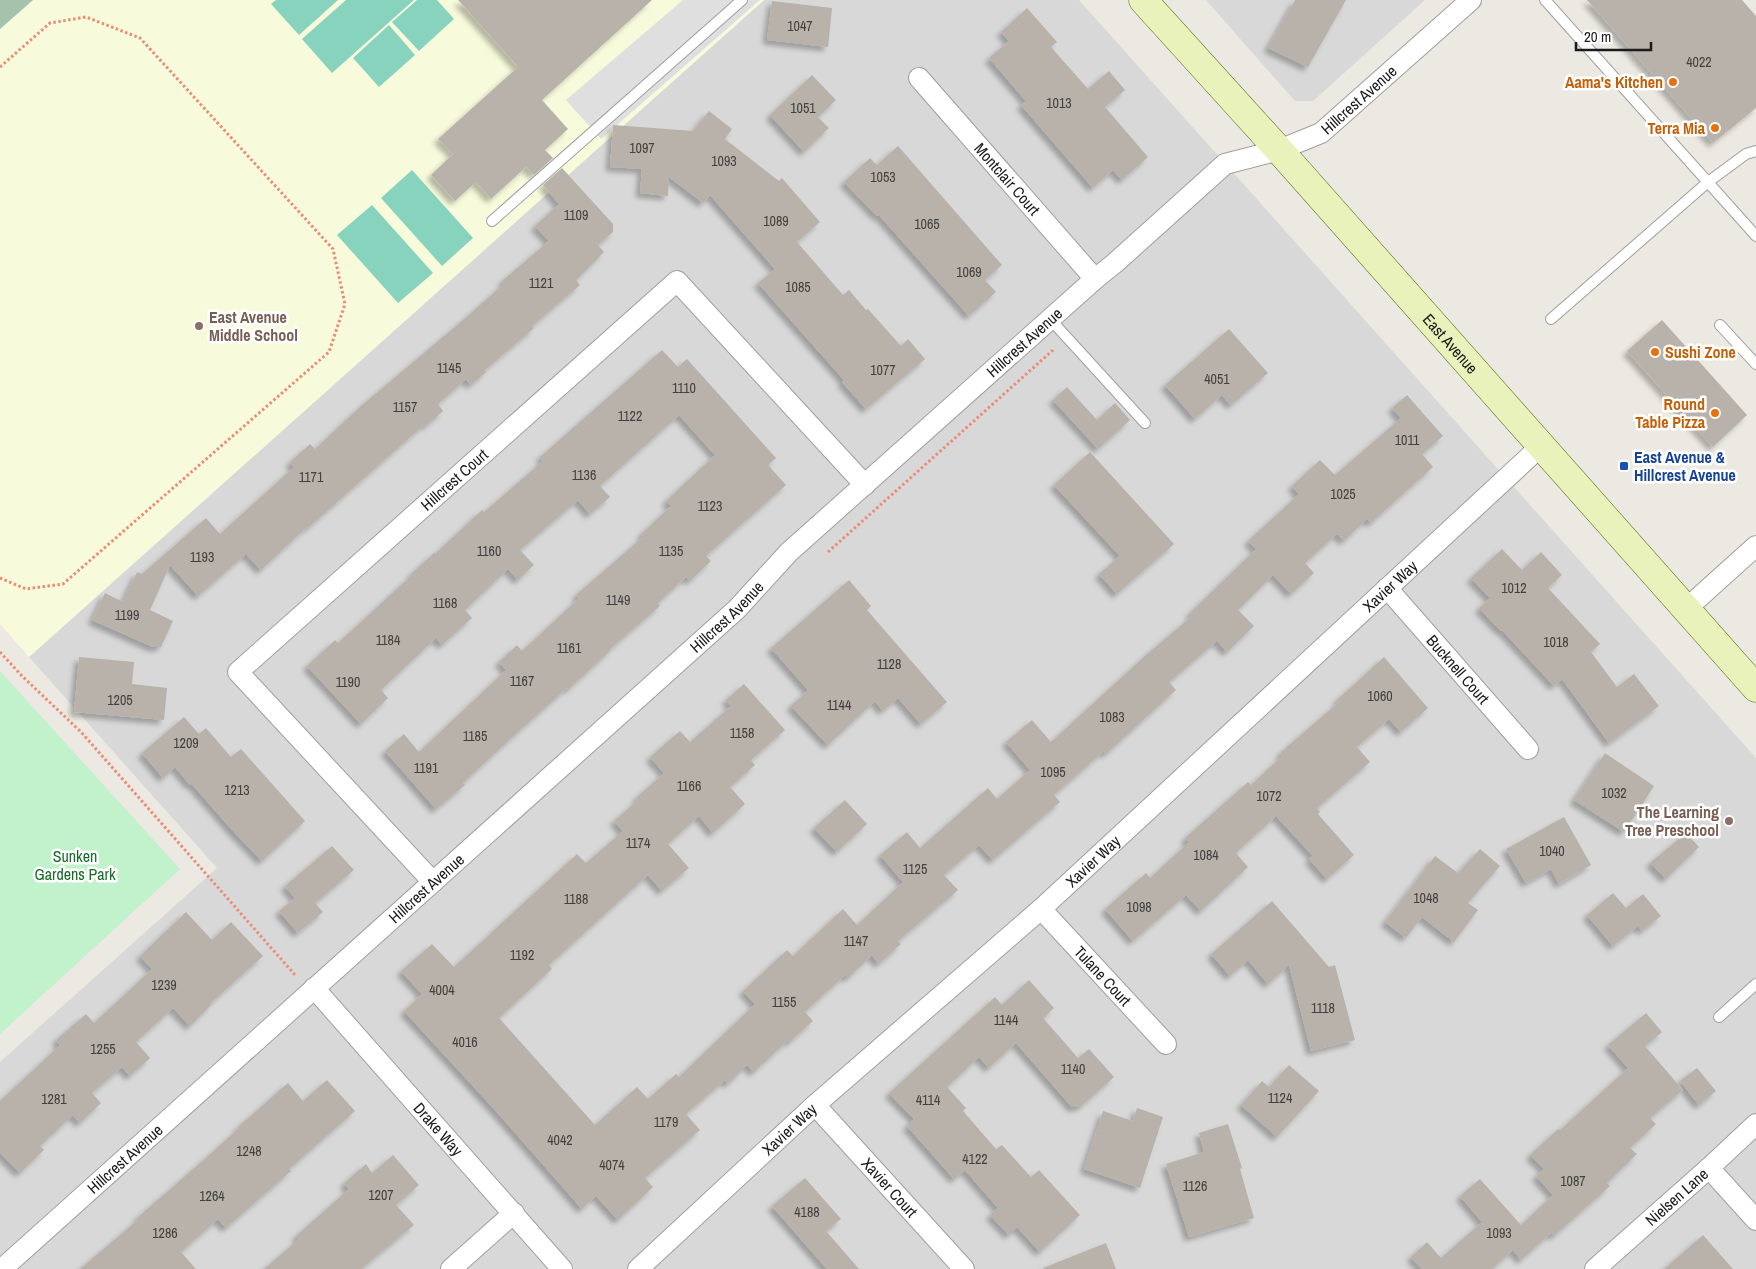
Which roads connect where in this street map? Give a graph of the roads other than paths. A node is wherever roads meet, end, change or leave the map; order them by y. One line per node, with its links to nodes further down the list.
1 (742, 0): 9 (lane)
2 (1143, 0): 6 (main road, East Avenue)
3 (1471, 0): 6 (street, Hillcrest Avenue)
4 (1545, 0): 8 (lane)
5 (919, 78): 11 (street, Montclair Court)
6 (1279, 150): 11 (street, Hillcrest Avenue); 17 (main road, East Avenue)
7 (1756, 151): 8 (lane)
8 (1708, 182): 10 (lane); 13 (lane)
9 (492, 222)
10 (1756, 236)
11 (1095, 279): 12 (street, Hillcrest Avenue)
12 (1050, 319): 16 (lane); 18 (street, Hillcrest Avenue)
13 (1551, 320)
14 (1720, 325): 15 (lane)
15 (1756, 364)
16 (1145, 423)
17 (1541, 446): 20 (street, Xavier Way); 21 (main road, East Avenue)
18 (865, 485): 24 (street, Hillcrest Avenue); 24 (street, Hillcrest Court)
19 (1756, 546): 21 (street)
20 (1387, 588): 23 (street, Bucknell Court); 25 (street, Xavier Way)
21 (1686, 609): 22 (main road, East Avenue)
22 (1756, 688)
23 (1528, 749)
24 (433, 882): 27 (street, Hillcrest Avenue)
25 (1041, 910): 29 (street, Tulane Court); 30 (street, Xavier Way)
26 (1756, 984): 28 (lane)
27 (313, 990): 33 (street, Drake Way); 35 (street, Hillcrest Avenue)
28 (1719, 1017)
29 (1166, 1044)
30 (815, 1105): 38 (street, Xavier Way); 39 (street, Xavier Court)
31 (1756, 1124): 32 (street, Nielsen Lane)
32 (1709, 1168): 34 (street); 40 (street, Nielsen Lane)
33 (514, 1213): 36 (street); 37 (street, Drake Way)
34 (1756, 1220)
35 (2, 1269)
36 (451, 1269)
37 (562, 1269)
38 (638, 1269)
39 (964, 1269)
40 (1595, 1269)

